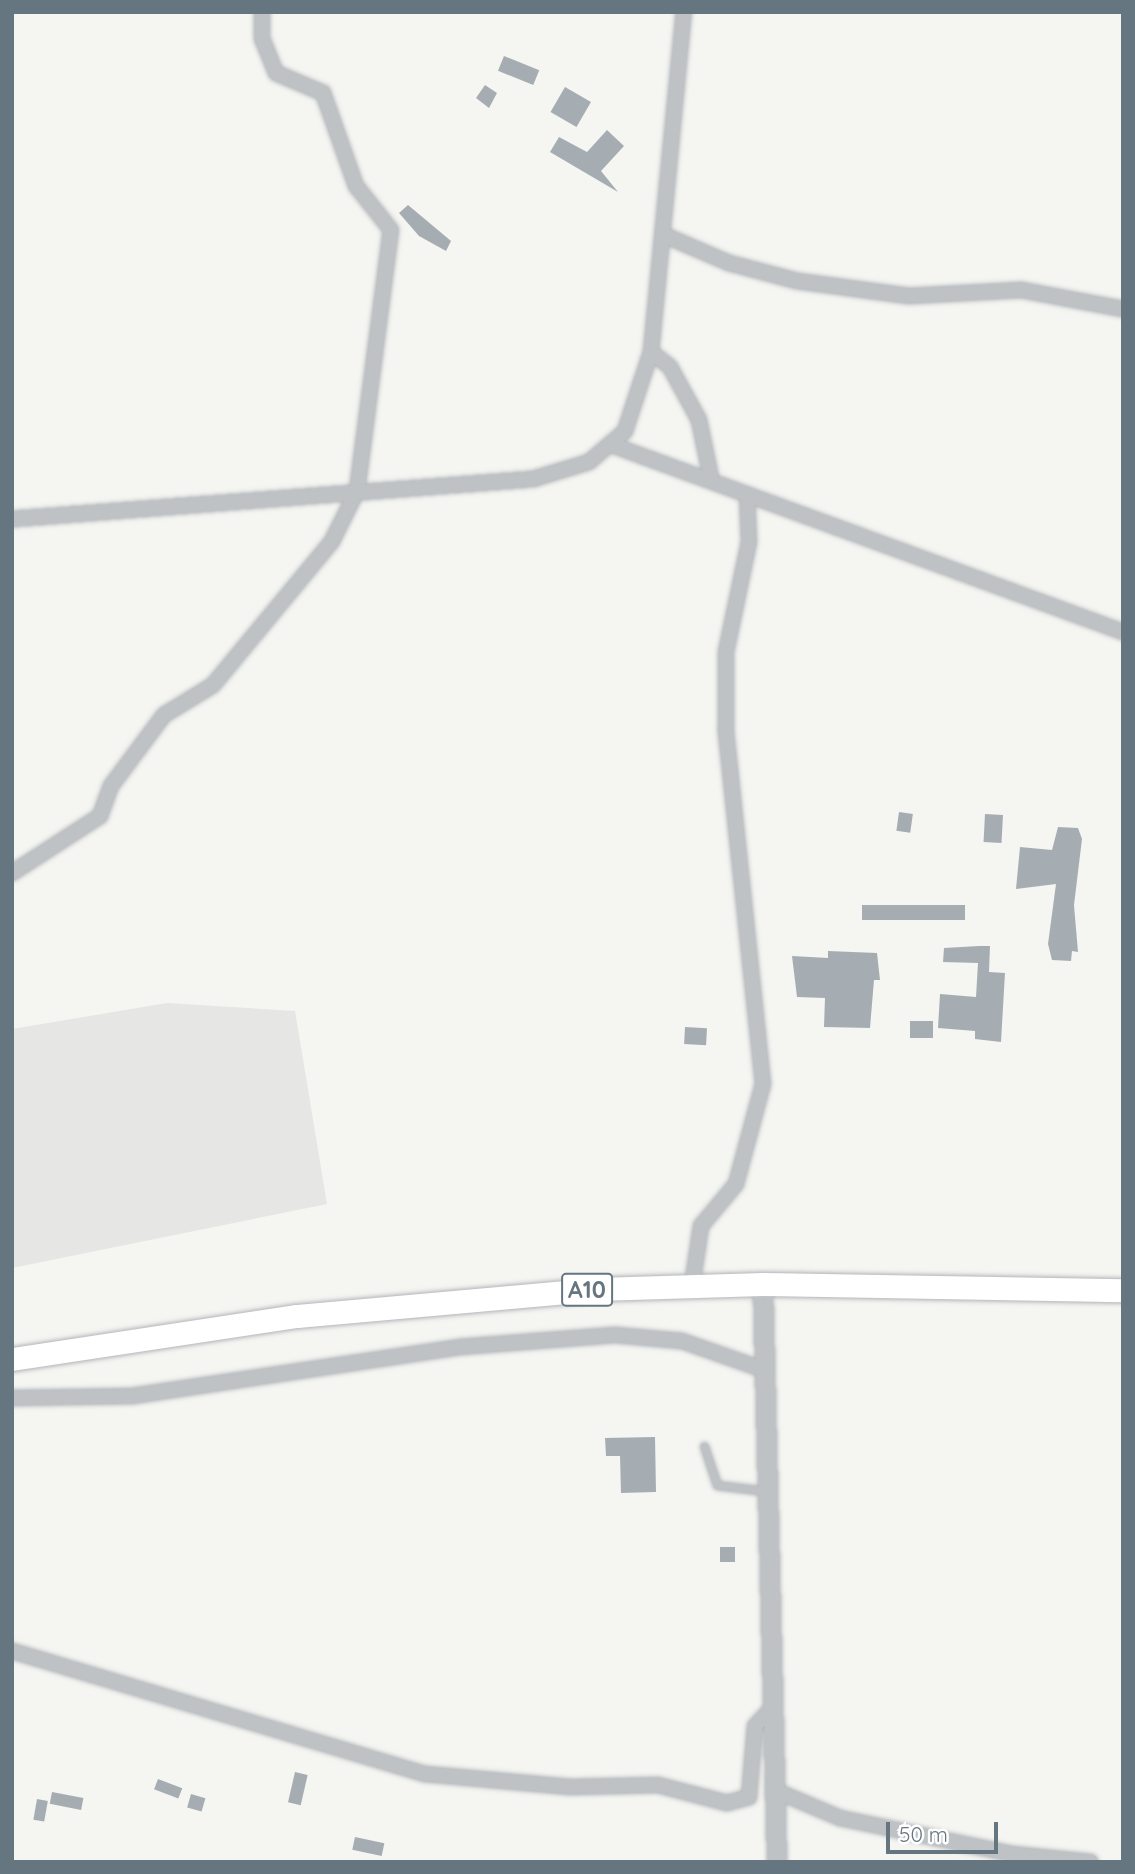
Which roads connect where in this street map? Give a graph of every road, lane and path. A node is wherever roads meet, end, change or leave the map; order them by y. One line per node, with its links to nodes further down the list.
1 (262, 12): 8 (street)
2 (684, 12): 3 (street)
3 (664, 235): 4 (street); 5 (street)
4 (1123, 309)
5 (651, 352): 6 (street); 7 (street)
6 (612, 445): 7 (street); 8 (street)
7 (711, 478): 9 (street)
8 (356, 491): 10 (street); 12 (street)
9 (747, 495): 11 (street); 14 (street)
10 (12, 519)
11 (1123, 632)
12 (12, 873)
13 (763, 1284): 14 (main road, A10); 15 (main road, A10); 18 (street)
14 (692, 1286): 16 (main road, A10)
15 (1123, 1290)
16 (55, 1356): 17 (main road, A10); 19 (main road, A10)
17 (12, 1359)
18 (765, 1370): 20 (street); 22 (street)
19 (12, 1371)
20 (12, 1398)
21 (704, 1446): 22 (lane)
22 (767, 1491): 24 (street)
23 (12, 1651): 24 (street)
24 (771, 1709): 25 (street)
25 (774, 1790): 26 (street); 27 (street)
26 (777, 1862)
27 (1091, 1862)

